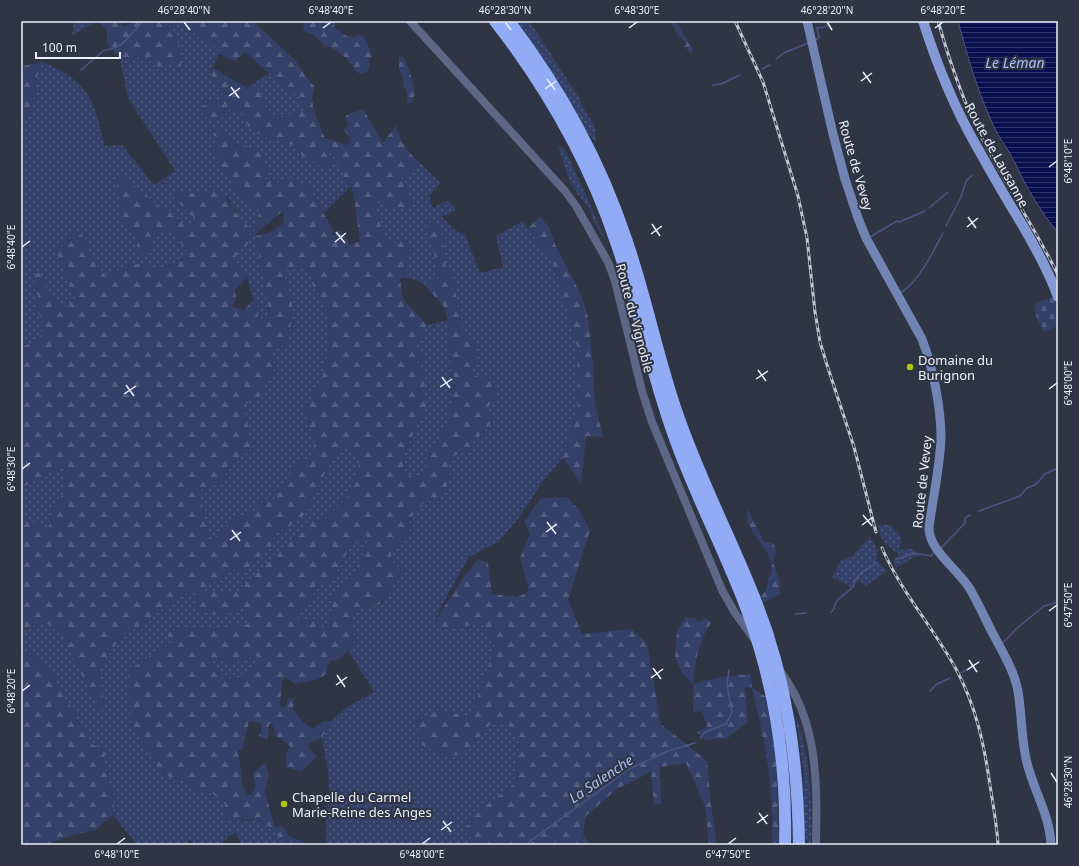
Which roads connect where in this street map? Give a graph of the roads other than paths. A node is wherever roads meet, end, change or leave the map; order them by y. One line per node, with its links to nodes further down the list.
1 (410, 21): 10 (street, Route du Vignoble)
2 (495, 21): 7 (highway)
3 (509, 21): 7 (highway)
4 (807, 21): 11 (main road, Route de Vevey)
5 (923, 21): 6 (main road, Route de Lausanne)
6 (1058, 297)
7 (744, 587): 8 (highway); 9 (highway)
8 (784, 845)
9 (799, 845)
10 (816, 845)
11 (1051, 845)

